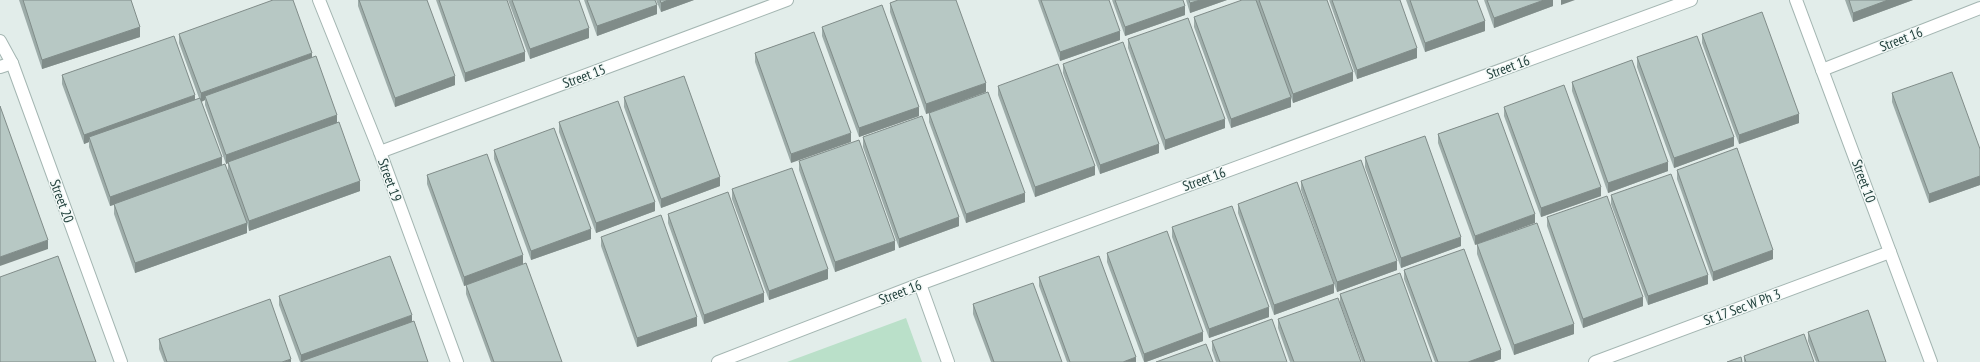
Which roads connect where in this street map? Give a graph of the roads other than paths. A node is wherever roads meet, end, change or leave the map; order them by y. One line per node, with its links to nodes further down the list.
1 (319, 0): 9 (street, Street 19)
2 (787, 0): 9 (street, Street 15)
3 (1691, 0): 11 (street, Street 16)
4 (1796, 0): 8 (street, Street 10)
5 (1980, 8): 8 (street, Street 16)
6 (0, 41): 7 (street, Street 20)
7 (6, 65): 12 (street, Street 20)
8 (1822, 70): 10 (street, Street 10)
9 (380, 152): 13 (street, Street 19)
10 (1890, 252): 16 (street, St 17 Sec W Ph 3); 17 (street, Street 10)
11 (920, 284): 14 (street, Street 16); 15 (street)
12 (121, 362)
13 (457, 362)
14 (718, 362)
15 (948, 362)
16 (1595, 362)
17 (1931, 362)

